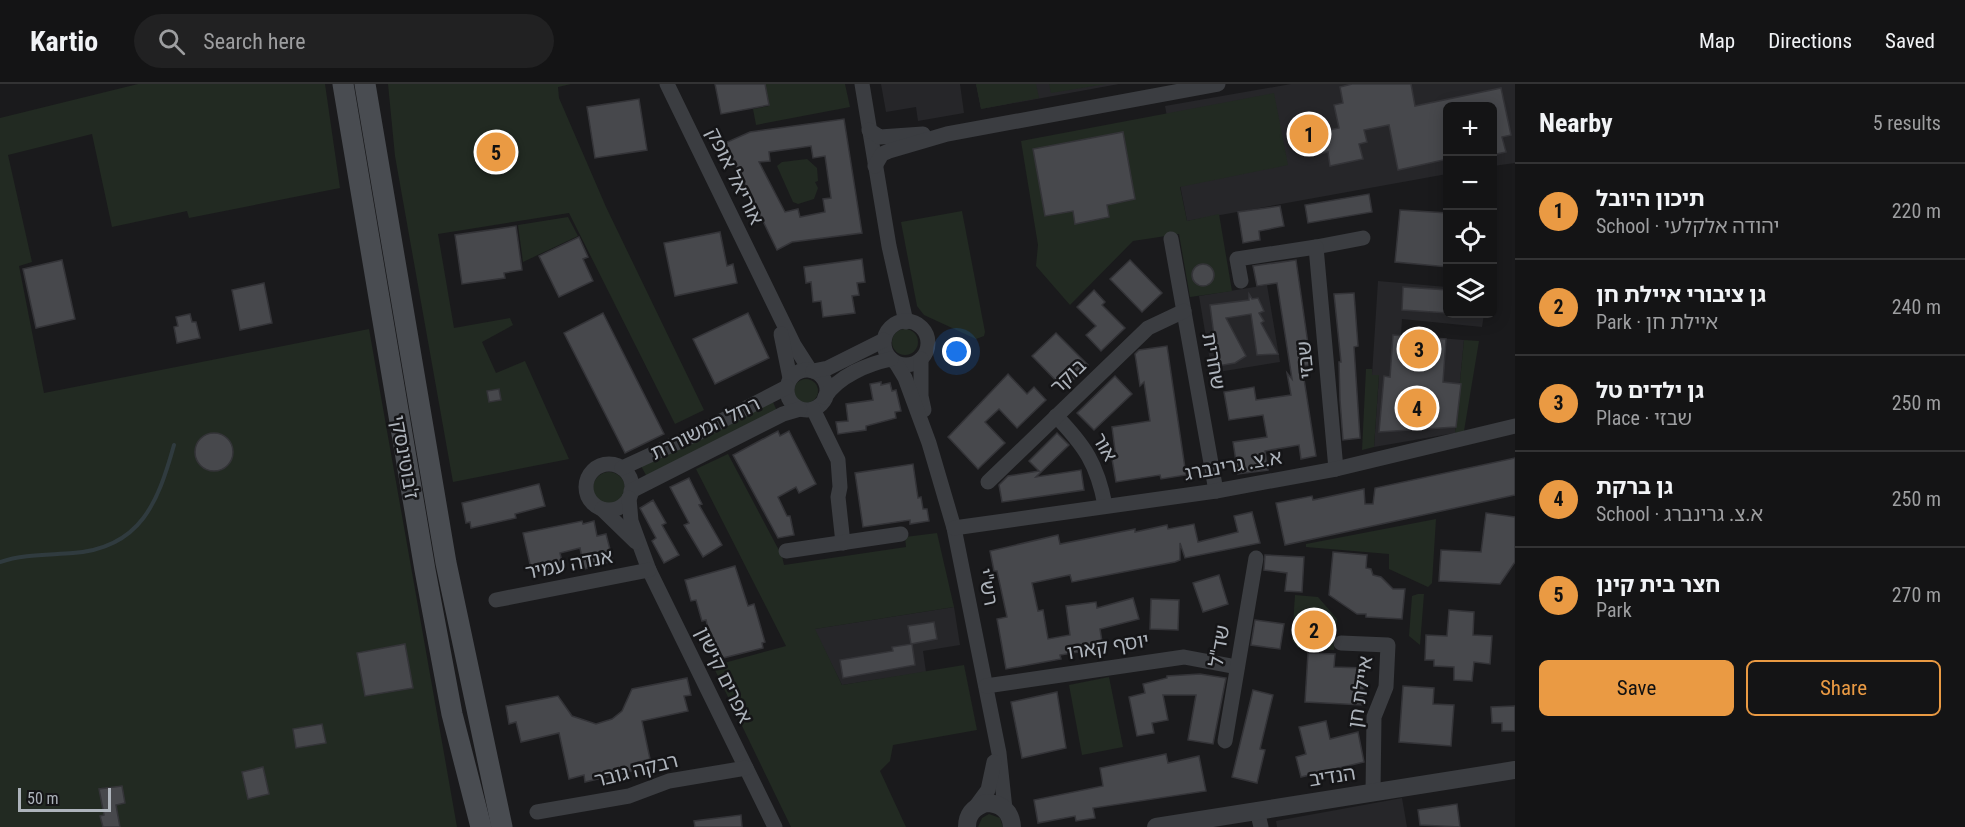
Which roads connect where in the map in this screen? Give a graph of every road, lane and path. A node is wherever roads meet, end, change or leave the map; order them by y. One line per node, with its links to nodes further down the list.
1 (343, 84): 54 (main road, ז'בוטינסקי)
2 (668, 84): 13 (street, אוריאל אופק)
3 (861, 84): 6 (street)
4 (1218, 84): 7 (street)
5 (366, 85): 54 (main road, ז'בוטינסקי)
6 (869, 130): 7 (street); 8 (street)
7 (947, 134): 8 (street)
8 (875, 166): 15 (street)
9 (1171, 238): 14 (street, שחרית)
10 (1363, 238): 11 (street)
11 (1316, 247): 12 (street); 27 (street, שבזי)
12 (1241, 281)
13 (766, 285): 19 (street, אוריאל אופק); 20 (street, אוריאל אופק)
14 (1184, 311): 23 (street, בוקר); 29 (street, שחרית)
15 (906, 322): 16 (street); 17 (street)
16 (884, 340): 18 (street); 19 (street)
17 (921, 359): 18 (street); 25 (street, רש"י)
18 (893, 361): 21 (street); 25 (street, רש"י)
19 (811, 371): 20 (street); 21 (street)
20 (789, 382): 22 (street); 26 (street, רחל המשוררת)
21 (825, 397): 22 (street)
22 (806, 409): 30 (street, רחל המשוררת); 35 (street)
23 (1056, 416): 28 (street, בוקר); 31 (street, אור)
24 (1515, 426): 27 (street, א.צ. גרינברג)
25 (929, 442): 33 (street, רש"י)
26 (622, 468): 30 (street); 32 (street)
27 (1336, 469): 29 (street, א.צ. גרינברג)
28 (988, 482)
29 (1216, 490): 31 (street, א.צ. גרינברג)
30 (630, 494): 32 (street); 36 (street, אפרים קישון)
31 (1104, 505): 33 (street, א.צ. גרינברג)
32 (602, 509): 36 (street, אפרים קישון)
33 (954, 528): 43 (street, רש"י)
34 (901, 534): 35 (street)
35 (843, 543): 37 (street)
36 (640, 548): 39 (street, אפרים קישון)
37 (786, 551)
38 (1256, 558): 42 (street, שד"ל)
39 (649, 570): 40 (street, אנדה עמיר); 46 (street, אפרים קישון)
40 (496, 600)
41 (1341, 643): 48 (street, איילת חן)
42 (1237, 667): 43 (street, יוסף קארו); 44 (street, שד"ל)
43 (986, 686): 45 (street, רש"י)
44 (1224, 741)
45 (996, 742): 51 (street, רש"י); 52 (street, רש"י)
46 (746, 768): 49 (street, רבקה גובר); 53 (street, אפרים קישון)
47 (1515, 770): 48 (street, הנדיב)
48 (1373, 793): 50 (street, הנדיב)
49 (537, 812)
50 (1259, 819): 55 (street, הנדיב)
51 (967, 821): 52 (street)
52 (1012, 821)
53 (773, 824)
54 (491, 826)
55 (1156, 827)

